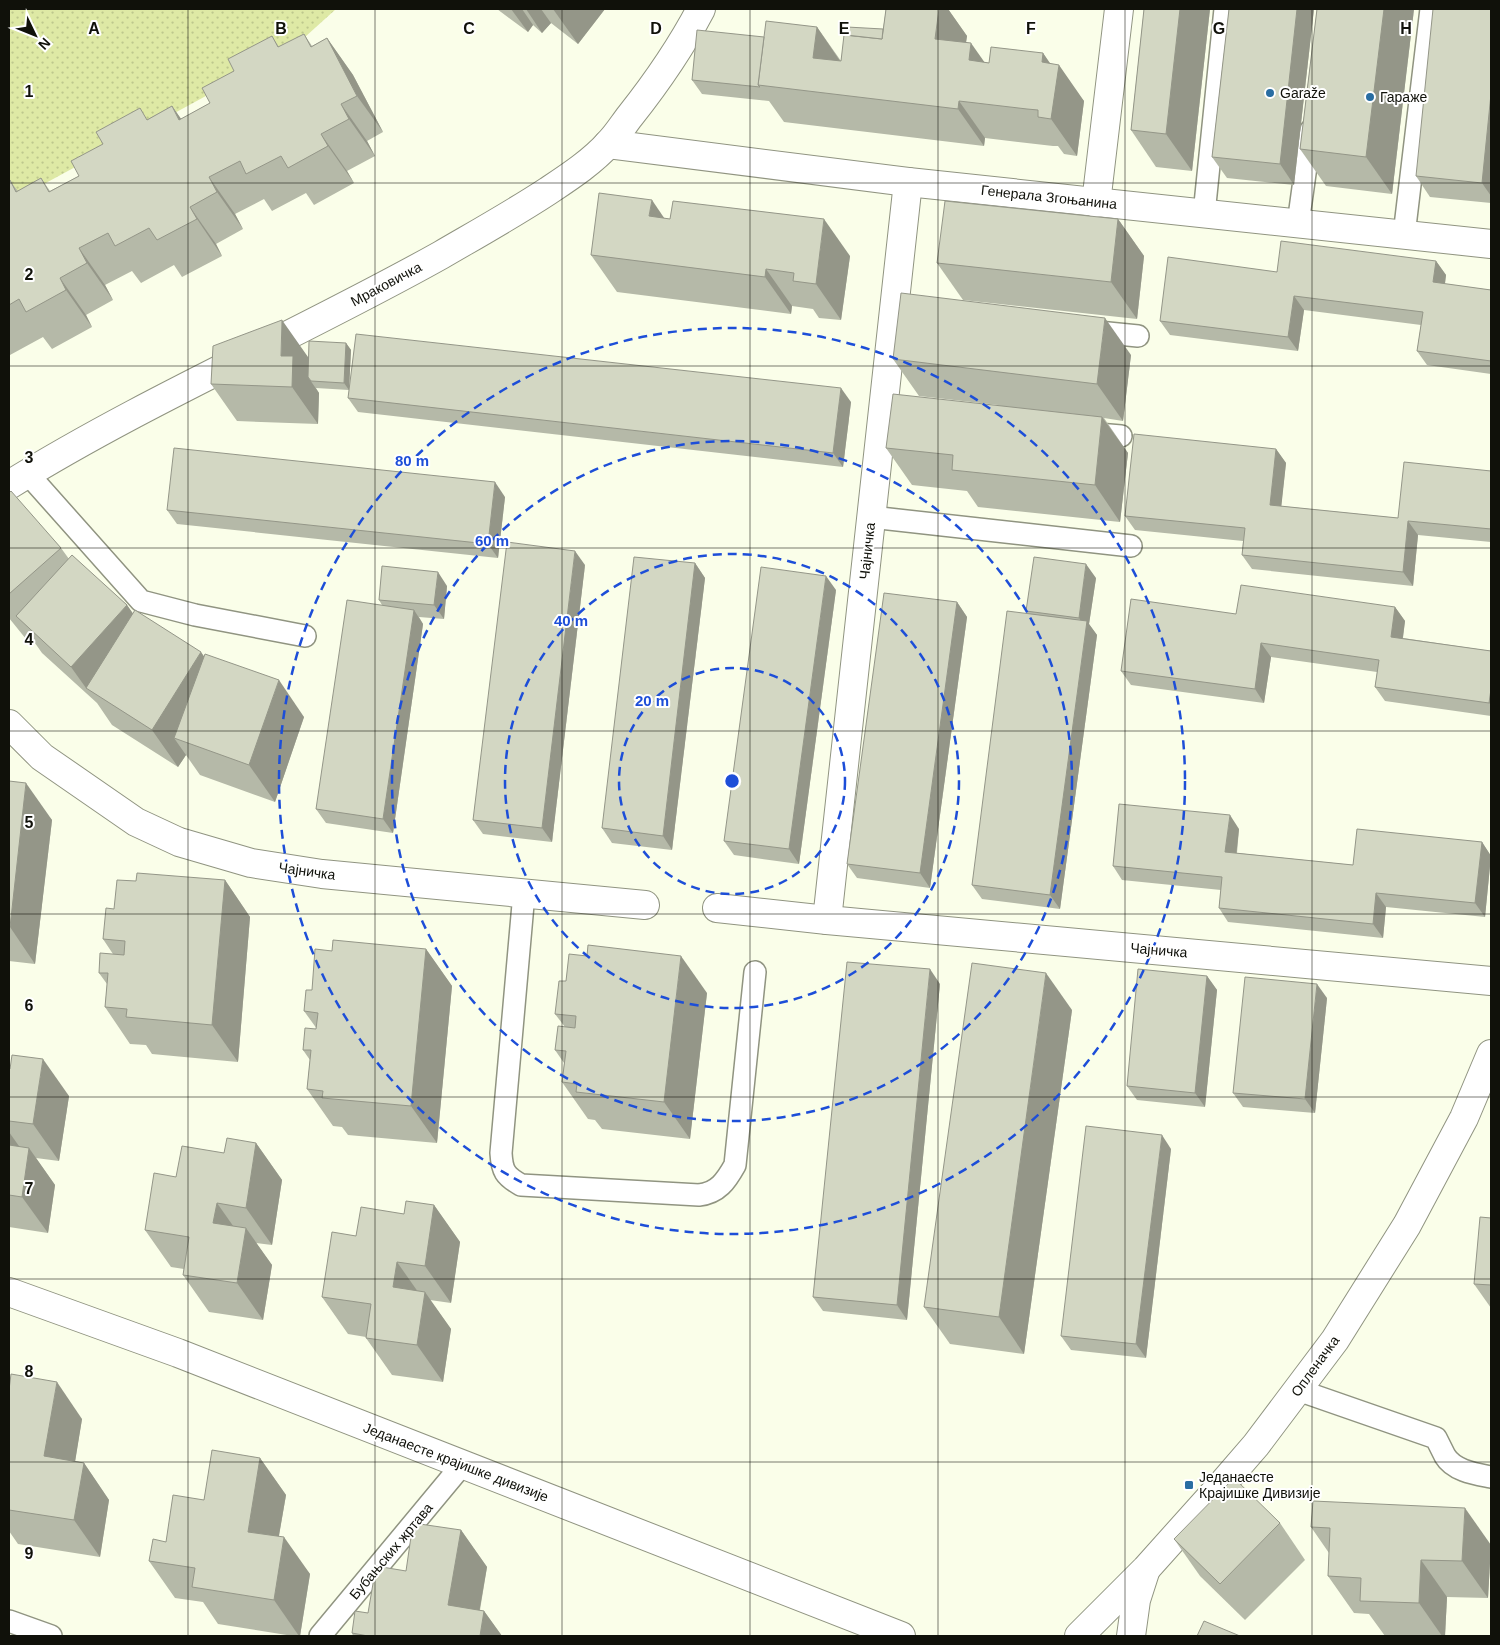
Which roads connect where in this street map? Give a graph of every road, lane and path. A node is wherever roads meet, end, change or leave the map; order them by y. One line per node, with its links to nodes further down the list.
1 (701, 9): 6 (street, Мраковичка)
2 (1120, 9): 8 (street)
3 (1225, 9): 9 (lane)
4 (1431, 9): 11 (lane)
5 (1314, 107): 10 (lane)
6 (608, 144): 7 (street, Генерала Згоњанина); 17 (street, Мраковичка)
7 (908, 182): 8 (street, Генерала Згоњанина); 18 (street, Чајничка)
8 (1096, 202): 9 (street, Генерала Згоњанина)
9 (1204, 214): 10 (street, Генерала Згоњанина)
10 (1298, 224): 11 (street, Генерала Згоњанина)
11 (1404, 235): 12 (street, Генерала Згоњанина)
12 (1491, 244)
13 (1069, 329): 14 (lane)
14 (1138, 336)
15 (1071, 432): 16 (lane)
16 (1121, 436)
17 (18, 479): 20 (lane)
18 (871, 516): 19 (lane); 25 (street, Чајничка)
19 (1131, 546)
20 (305, 636)
21 (9, 724): 22 (street, Чајничка)
22 (524, 893): 23 (street, Чајничка); 26 (lane)
23 (645, 905)
24 (717, 908): 25 (street, Чајничка)
25 (827, 920): 27 (street, Чајничка)
26 (755, 972)
27 (1491, 981)
28 (1491, 1054): 30 (street, Опленачка)
29 (9, 1292): 31 (street, Једанаесте крајишке дивизије)
30 (1298, 1390): 32 (lane); 33 (street, Опленачка)
31 (462, 1465): 35 (street, Једанаесте крајишке дивизије); 37 (lane, Бубањских жртава)
32 (1491, 1477)
33 (1146, 1569): 38 (street, Опленачка); 39 (street)
34 (9, 1621): 36 (lane)
35 (886, 1633)
36 (51, 1636)
37 (320, 1636)
38 (1079, 1636)
39 (1131, 1636)

